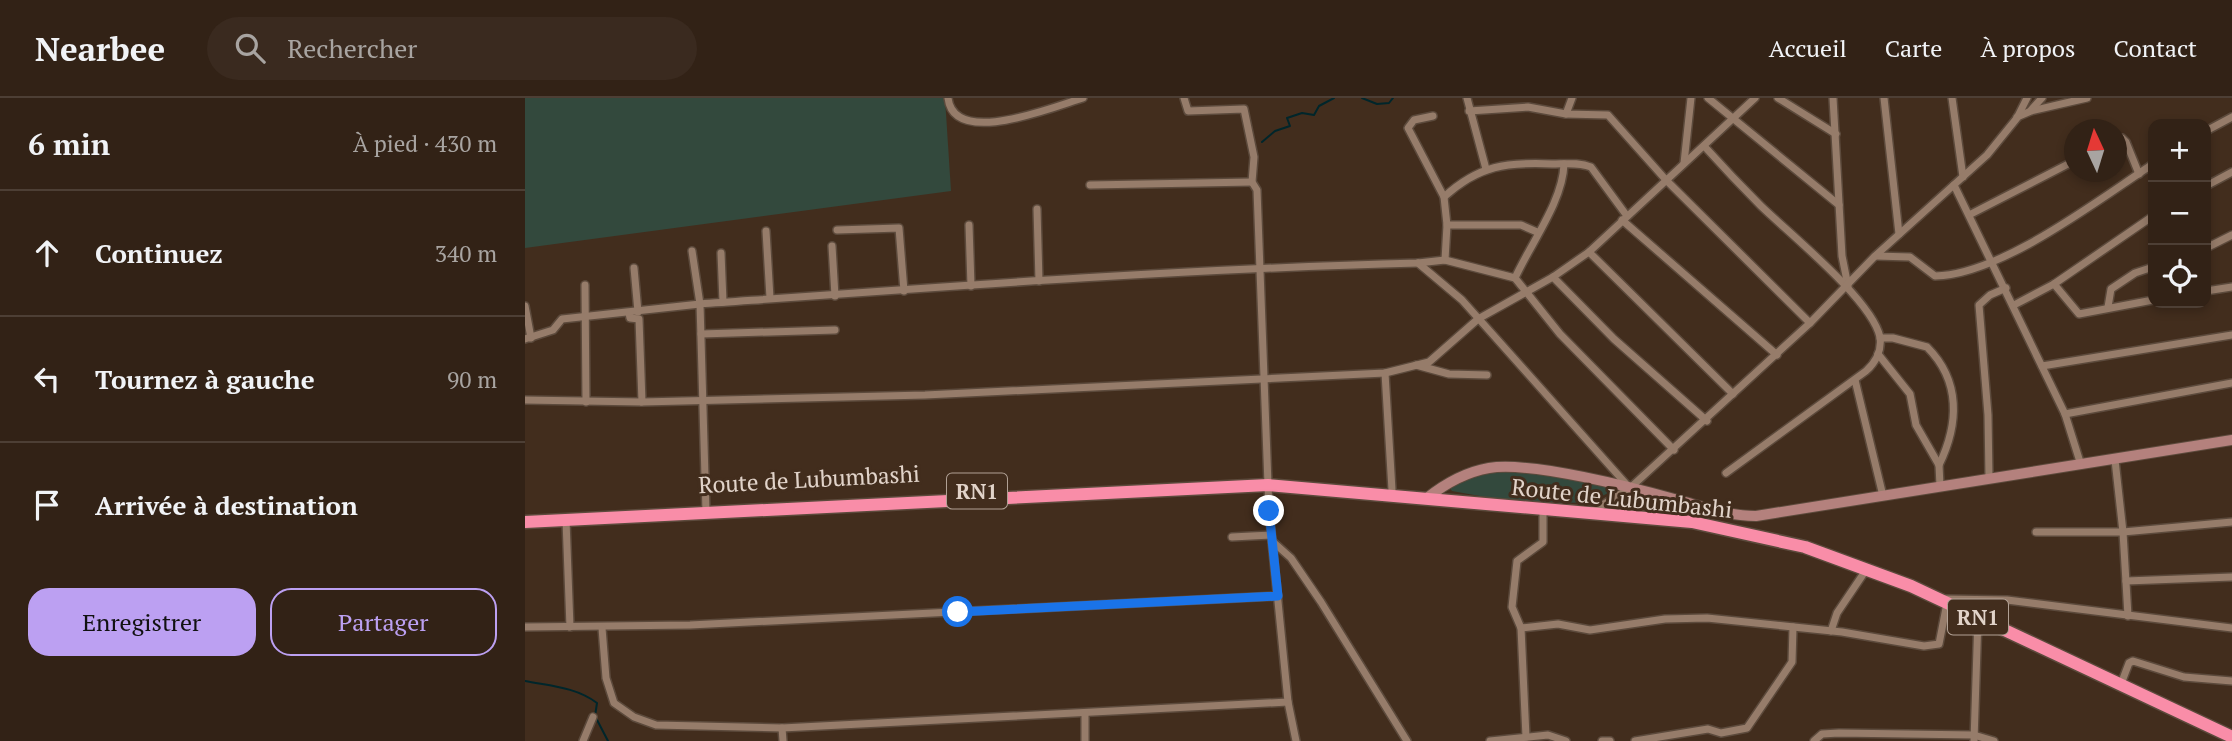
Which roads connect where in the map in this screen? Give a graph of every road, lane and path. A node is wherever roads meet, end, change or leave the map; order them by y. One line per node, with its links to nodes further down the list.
1 (948, 98): 2 (street)
2 (1083, 98)
3 (1184, 98): 19 (street)
4 (1241, 98): 19 (street)
5 (1467, 98): 20 (street)
6 (1531, 98): 18 (street)
7 (1572, 98): 22 (street)
8 (1691, 98): 31 (street)
9 (1709, 98): 25 (street)
10 (1755, 98): 25 (street)
11 (1779, 98): 28 (street)
12 (1833, 98): 28 (street)
13 (1884, 98): 55 (street)
14 (1952, 98): 38 (street)
15 (2027, 98): 26 (street)
16 (2042, 98): 21 (street)
17 (2087, 98): 21 (street)
18 (1528, 107): 20 (street); 22 (street)
19 (1244, 109): 40 (street)
20 (1469, 111): 35 (street)
21 (2031, 111): 26 (street)
22 (1566, 114): 39 (street)
23 (1433, 116): 44 (street)
24 (2232, 117): 27 (street)
25 (1735, 118): 30 (street); 45 (street)
26 (2017, 118): 38 (street)
27 (2211, 128)
28 (1836, 134): 45 (street)
29 (2127, 144): 37 (street)
30 (1705, 147): 31 (street); 75 (street)
31 (1684, 163): 39 (street)
32 (1564, 164): 35 (street); 48 (street); 54 (street)
33 (2064, 166): 47 (street)
34 (2148, 168): 37 (street)
35 (1486, 169): 44 (street)
36 (2232, 172): 41 (street)
37 (2139, 174): 64 (street)
38 (1963, 177): 43 (street)
39 (1666, 180): 48 (street); 93 (street)
40 (1252, 183): 42 (street); 66 (street)
41 (2211, 183)
42 (1090, 185)
43 (1954, 185): 47 (street); 55 (street)
44 (1444, 197): 51 (street)
45 (1839, 205): 75 (street)
46 (1037, 209): 71 (street)
47 (1971, 214): 64 (street)
48 (1625, 218): 60 (street); 100 (street)
49 (2148, 219): 72 (street)
50 (969, 225): 74 (street)
51 (1447, 225): 54 (street); 63 (street)
52 (838, 230): 79 (street)
53 (766, 231): 82 (street)
54 (1537, 232): 70 (street)
55 (1899, 234): 62 (street)
56 (2232, 235): 57 (street)
57 (2210, 245)
58 (832, 246): 81 (street)
59 (692, 251): 85 (street)
60 (1589, 252): 69 (street); 108 (street)
61 (721, 253): 84 (street)
62 (1875, 256): 64 (street); 75 (street)
63 (1445, 260): 65 (street); 70 (street)
64 (1992, 261): 77 (street)
65 (1419, 263): 66 (street); 92 (street)
66 (1258, 267): 71 (street); 105 (street)
67 (634, 268): 90 (street)
68 (2148, 269): 88 (street)
69 (1553, 277): 80 (street); 114 (street)
70 (1515, 278): 80 (street)
71 (1039, 281): 74 (street)
72 (2054, 284): 86 (street); 88 (street)
73 (585, 285): 91 (street)
74 (971, 286): 79 (street)
75 (1848, 286): 93 (street); 98 (street)
76 (2232, 287): 78 (street)
77 (2006, 288): 86 (street); 121 (street)
78 (2211, 290)
79 (904, 291): 81 (street)
80 (1524, 291): 92 (street); 116 (street)
81 (835, 296): 82 (street)
82 (770, 299): 84 (street)
83 (2148, 301): 88 (street)
84 (723, 302): 85 (street)
85 (700, 304): 90 (street); 95 (street)
86 (2014, 305): 102 (street)
87 (525, 306): 97 (street)
88 (2108, 307)
89 (629, 313): 90 (street); 91 (street); 112 (street)
90 (639, 313)
91 (585, 318): 97 (street); 111 (street)
92 (1478, 319): 101 (street); 124 (street)
93 (1810, 323): 100 (street)
94 (835, 330): 95 (street)
95 (701, 334): 110 (street)
96 (2232, 335): 102 (street)
97 (528, 338)
98 (1880, 338): 99 (street); 118 (street)
99 (1878, 354): 106 (street); 118 (street)
100 (1777, 355): 108 (street)
101 (1414, 364): 103 (street); 104 (street)
102 (2042, 366): 113 (street)
103 (1385, 373): 105 (street); 125 (street)
104 (1487, 374)
105 (1265, 378): 110 (street); 122 (street)
106 (1855, 380): 120 (street); 126 (street)
107 (2232, 383): 113 (street)
108 (1733, 394): 114 (street)
109 (525, 400): 111 (street)
110 (700, 400): 112 (street); 128 (street)
111 (586, 401): 112 (street)
112 (642, 402)
113 (2065, 414): 119 (street)
114 (1707, 421): 116 (street)
115 (2232, 440): 117 (street)
116 (1674, 450): 124 (street)
117 (2115, 460): 119 (street); 136 (street)
118 (1939, 465): 123 (street)
119 (2081, 465): 121 (street)
120 (1726, 473)
121 (1989, 477): 123 (street)
122 (1269, 482): 125 (highway, Route de Lubumbashi / RN1); 127 (highway, Route de Lubumbashi / RN1); 128 (highway, Route de Lubumbashi / RN1); 138 (street)
123 (1940, 486): 126 (street)
124 (1630, 488): 126 (street); 127 (street); 130 (street)
125 (1392, 490): 127 (highway, Route de Lubumbashi / RN1)
126 (1883, 496)
127 (1427, 498): 129 (highway, Route de Lubumbashi / RN1)
128 (705, 509): 131 (highway, Route de Lubumbashi / RN1); 132 (highway, Route de Lubumbashi / RN1)
129 (1543, 510): 130 (highway, Route de Lubumbashi / RN1); 150 (street)
130 (1591, 513): 139 (highway, Route de Lubumbashi / RN1)
131 (525, 515)
132 (566, 520): 133 (highway, Route de Lubumbashi / RN1); 147 (street)
133 (525, 522)
134 (2232, 522): 136 (street)
135 (2036, 532): 136 (street)
136 (2123, 533): 141 (street)
137 (1232, 537): 138 (street)
138 (1271, 538): 142 (street); 167 (street)
139 (1866, 570): 143 (highway, Route de Lubumbashi / RN1); 152 (street)
140 (2232, 577): 141 (street)
141 (2126, 581): 144 (street)
142 (1278, 596): 149 (street); 155 (street)
143 (1944, 601): 144 (street); 145 (highway, Route de Lubumbashi / RN1); 152 (street)
144 (2128, 616): 151 (street)
145 (1978, 617): 154 (highway, Route de Lubumbashi / RN1); 162 (street)
146 (525, 627): 147 (street)
147 (570, 627): 149 (street)
148 (1793, 627): 150 (street); 152 (street); 172 (street)
149 (601, 628): 158 (street)
150 (1521, 628): 159 (street)
151 (2232, 628)
152 (1831, 631)
153 (2232, 681): 154 (street)
154 (2121, 684): 160 (highway, Route de Lubumbashi / RN1)
155 (1288, 702): 156 (street); 166 (street)
156 (1084, 713): 158 (street); 165 (street)
157 (593, 717): 163 (street)
158 (782, 728): 164 (street)
159 (1526, 737): 168 (street); 169 (street)
160 (2232, 737)
161 (1910, 738): 162 (street); 173 (street)
162 (1973, 738): 174 (street)
163 (583, 741)
164 (783, 741)
165 (1085, 741)
166 (1296, 741)
167 (1407, 741)
168 (1490, 741)
169 (1566, 741)
170 (1602, 741): 171 (street)
171 (1610, 741)
172 (1635, 741)
173 (1814, 741)
174 (1994, 741)

